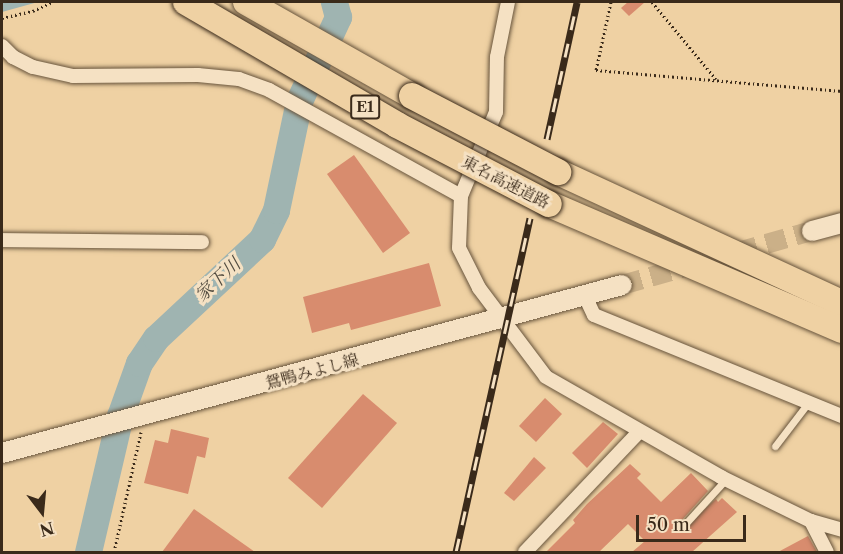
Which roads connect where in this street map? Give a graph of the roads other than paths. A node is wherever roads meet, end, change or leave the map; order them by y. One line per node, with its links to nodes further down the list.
1 (186, 2): 18 (highway, 東名高速道路 / E1, bridge)
2 (246, 2): 6 (highway, 東名高速道路 / E1)
3 (273, 2): 6 (highway)
4 (508, 2): 7 (street)
5 (2, 46): 7 (street)
6 (412, 96): 8 (highway, 東名高速道路 / E1, bridge)
7 (461, 196): 17 (street)
8 (637, 211): 13 (highway); 16 (highway, 東名高速道路 / E1)
9 (842, 223): 10 (main road)
10 (812, 231)
11 (2, 240): 12 (street)
12 (202, 242)
13 (842, 284)
14 (622, 285): 15 (main road, 鴛鴨みよし線)
15 (585, 296): 17 (main road, 鴛鴨みよし線); 19 (street)
16 (842, 303)
17 (502, 319): 21 (street); 23 (main road, 鴛鴨みよし線)
18 (842, 330)
19 (808, 403): 20 (street); 22 (lane)
20 (842, 416)
21 (639, 432): 24 (street); 28 (street)
22 (775, 446)
23 (2, 453)
24 (726, 479): 25 (street); 26 (lane)
25 (811, 521): 27 (street); 29 (street)
26 (686, 523)
27 (842, 530)
28 (525, 552)
29 (827, 552)

